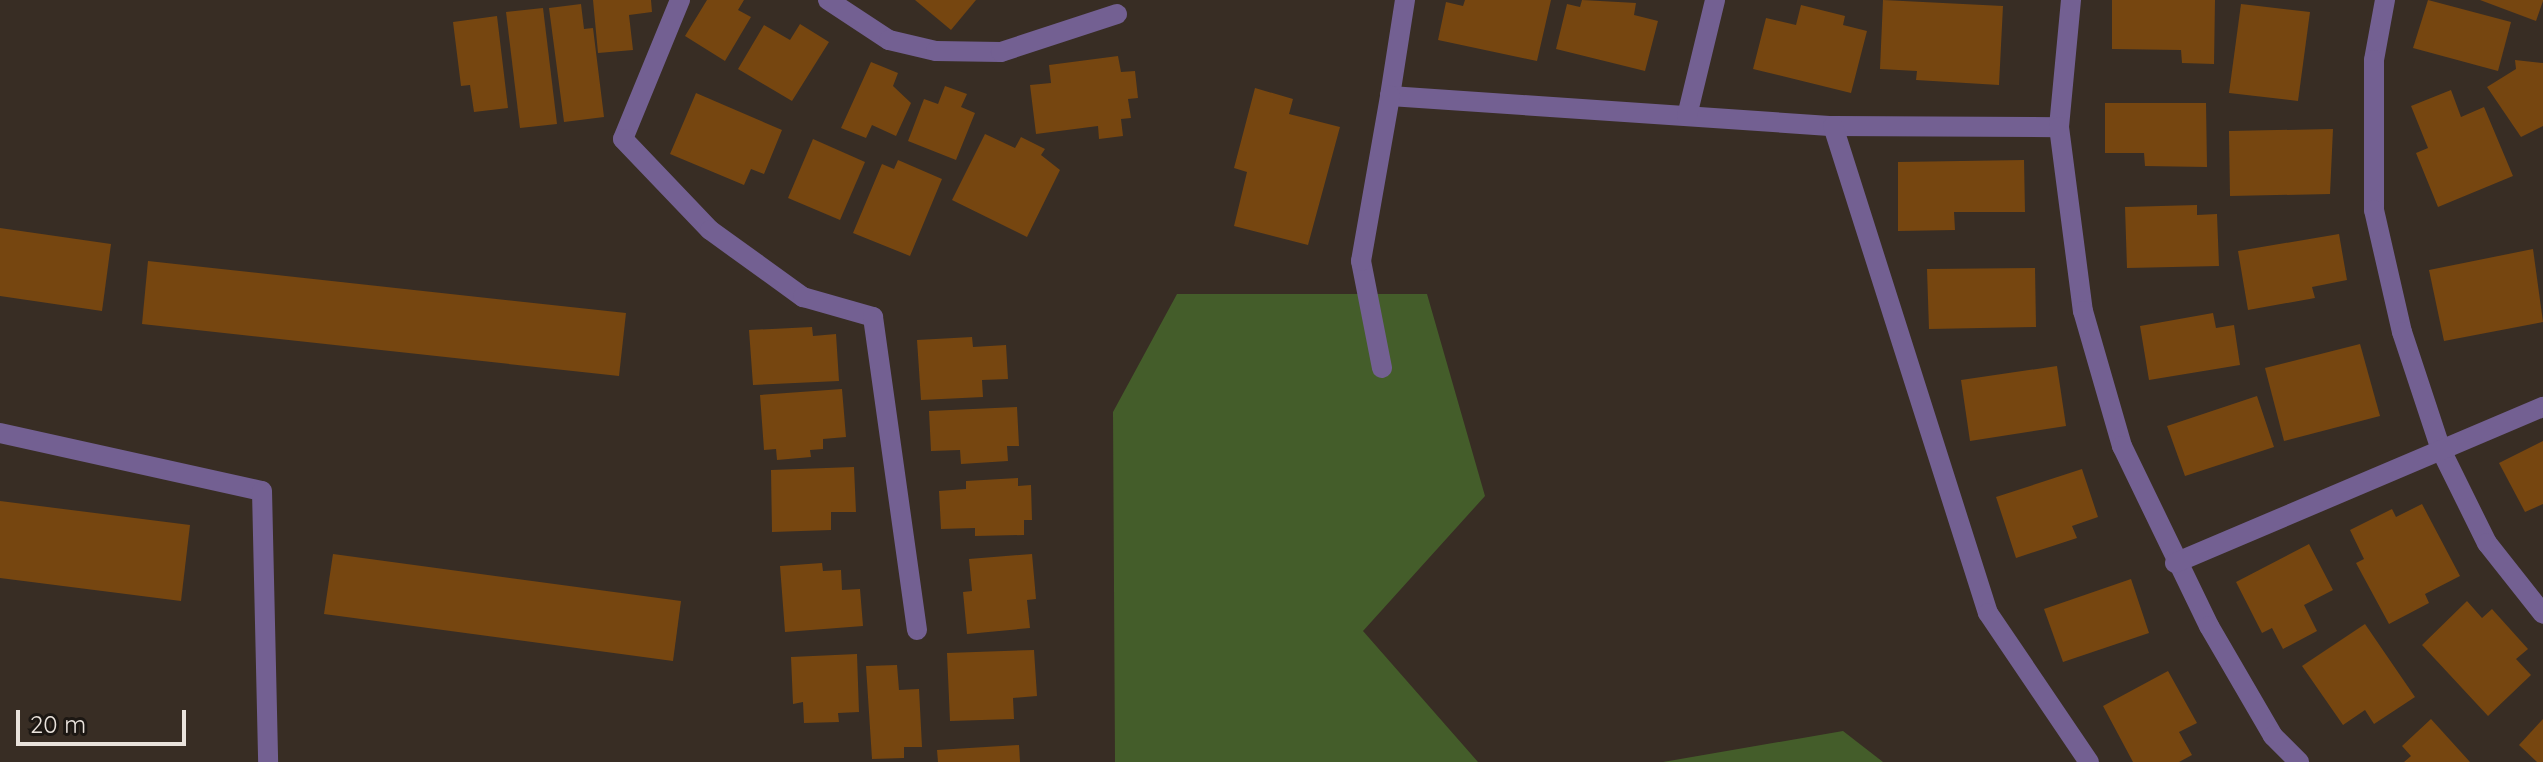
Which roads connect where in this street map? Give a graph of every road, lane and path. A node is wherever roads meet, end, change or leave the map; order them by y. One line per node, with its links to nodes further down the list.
1 (680, 0): 18 (street)
2 (828, 0): 7 (street)
3 (1405, 0): 8 (street)
4 (1715, 0): 9 (street)
5 (2071, 0): 11 (street)
6 (2385, 0): 15 (street)
7 (1117, 14)
8 (1390, 96): 9 (street); 12 (street)
9 (1687, 116): 10 (street)
10 (1833, 126): 11 (street); 20 (street)
11 (2059, 127): 16 (street)
12 (1382, 368)
13 (2543, 407): 15 (street)
14 (0, 433): 19 (street)
15 (2441, 450): 16 (street); 17 (street)
16 (2175, 563): 21 (street)
17 (2543, 614)
18 (917, 630)
19 (268, 762)
20 (2089, 762)
21 (2299, 762)

